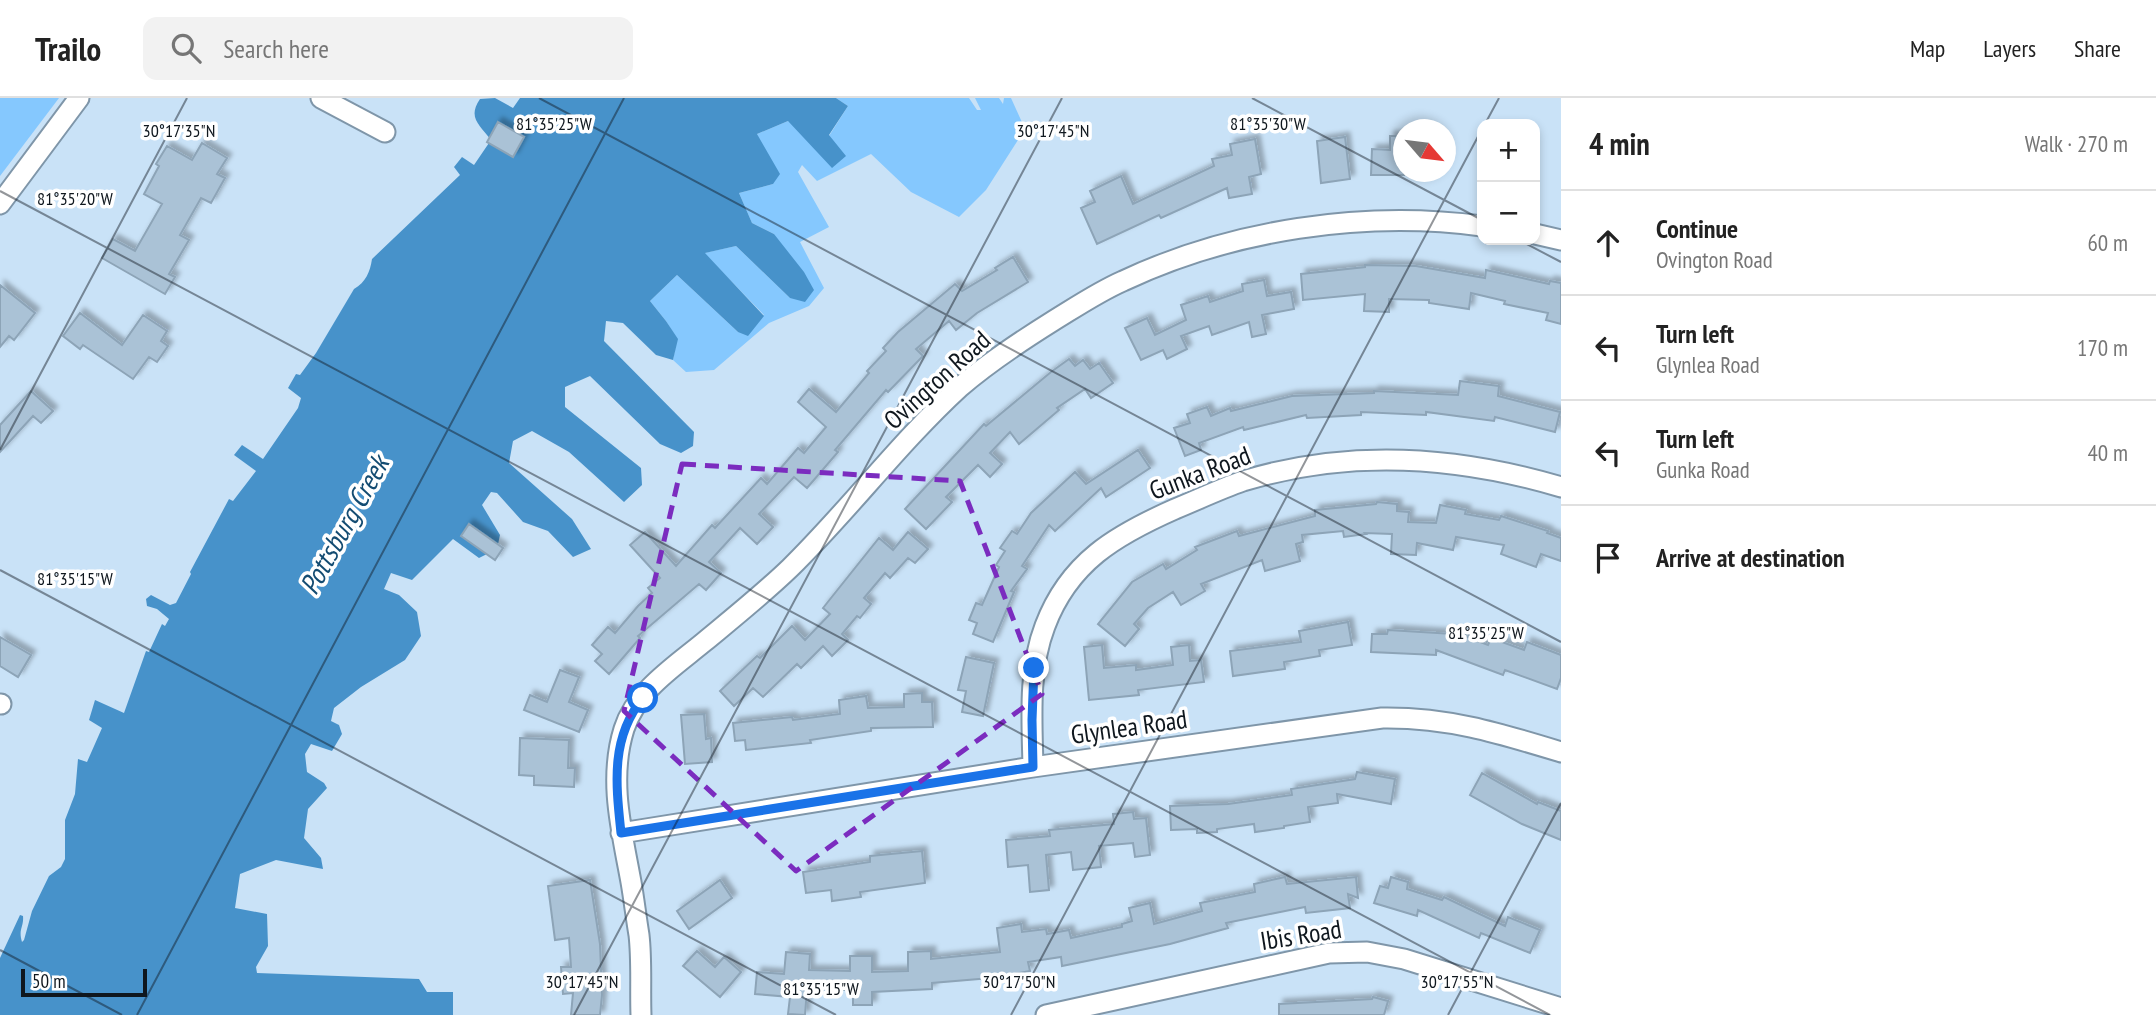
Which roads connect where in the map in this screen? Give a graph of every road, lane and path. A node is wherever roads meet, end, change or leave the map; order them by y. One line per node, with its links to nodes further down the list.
1 (79, 98): 4 (street)
2 (321, 98): 3 (street)
3 (385, 132)
4 (0, 204)
5 (1477, 226): 11 (street, Ovington Road)
6 (1540, 235): 7 (street)
7 (1561, 240)
8 (1561, 487): 10 (street, Gunka Road)
9 (1561, 752): 10 (street, Glynlea Road)
10 (1033, 767): 11 (street, Glynlea Road)
11 (621, 833): 14 (street, Ovington Road)
12 (1530, 1007): 13 (street, Ibis Road); 15 (street, Ibis Road)
13 (1561, 1008)
14 (641, 1015)
15 (1046, 1015)

